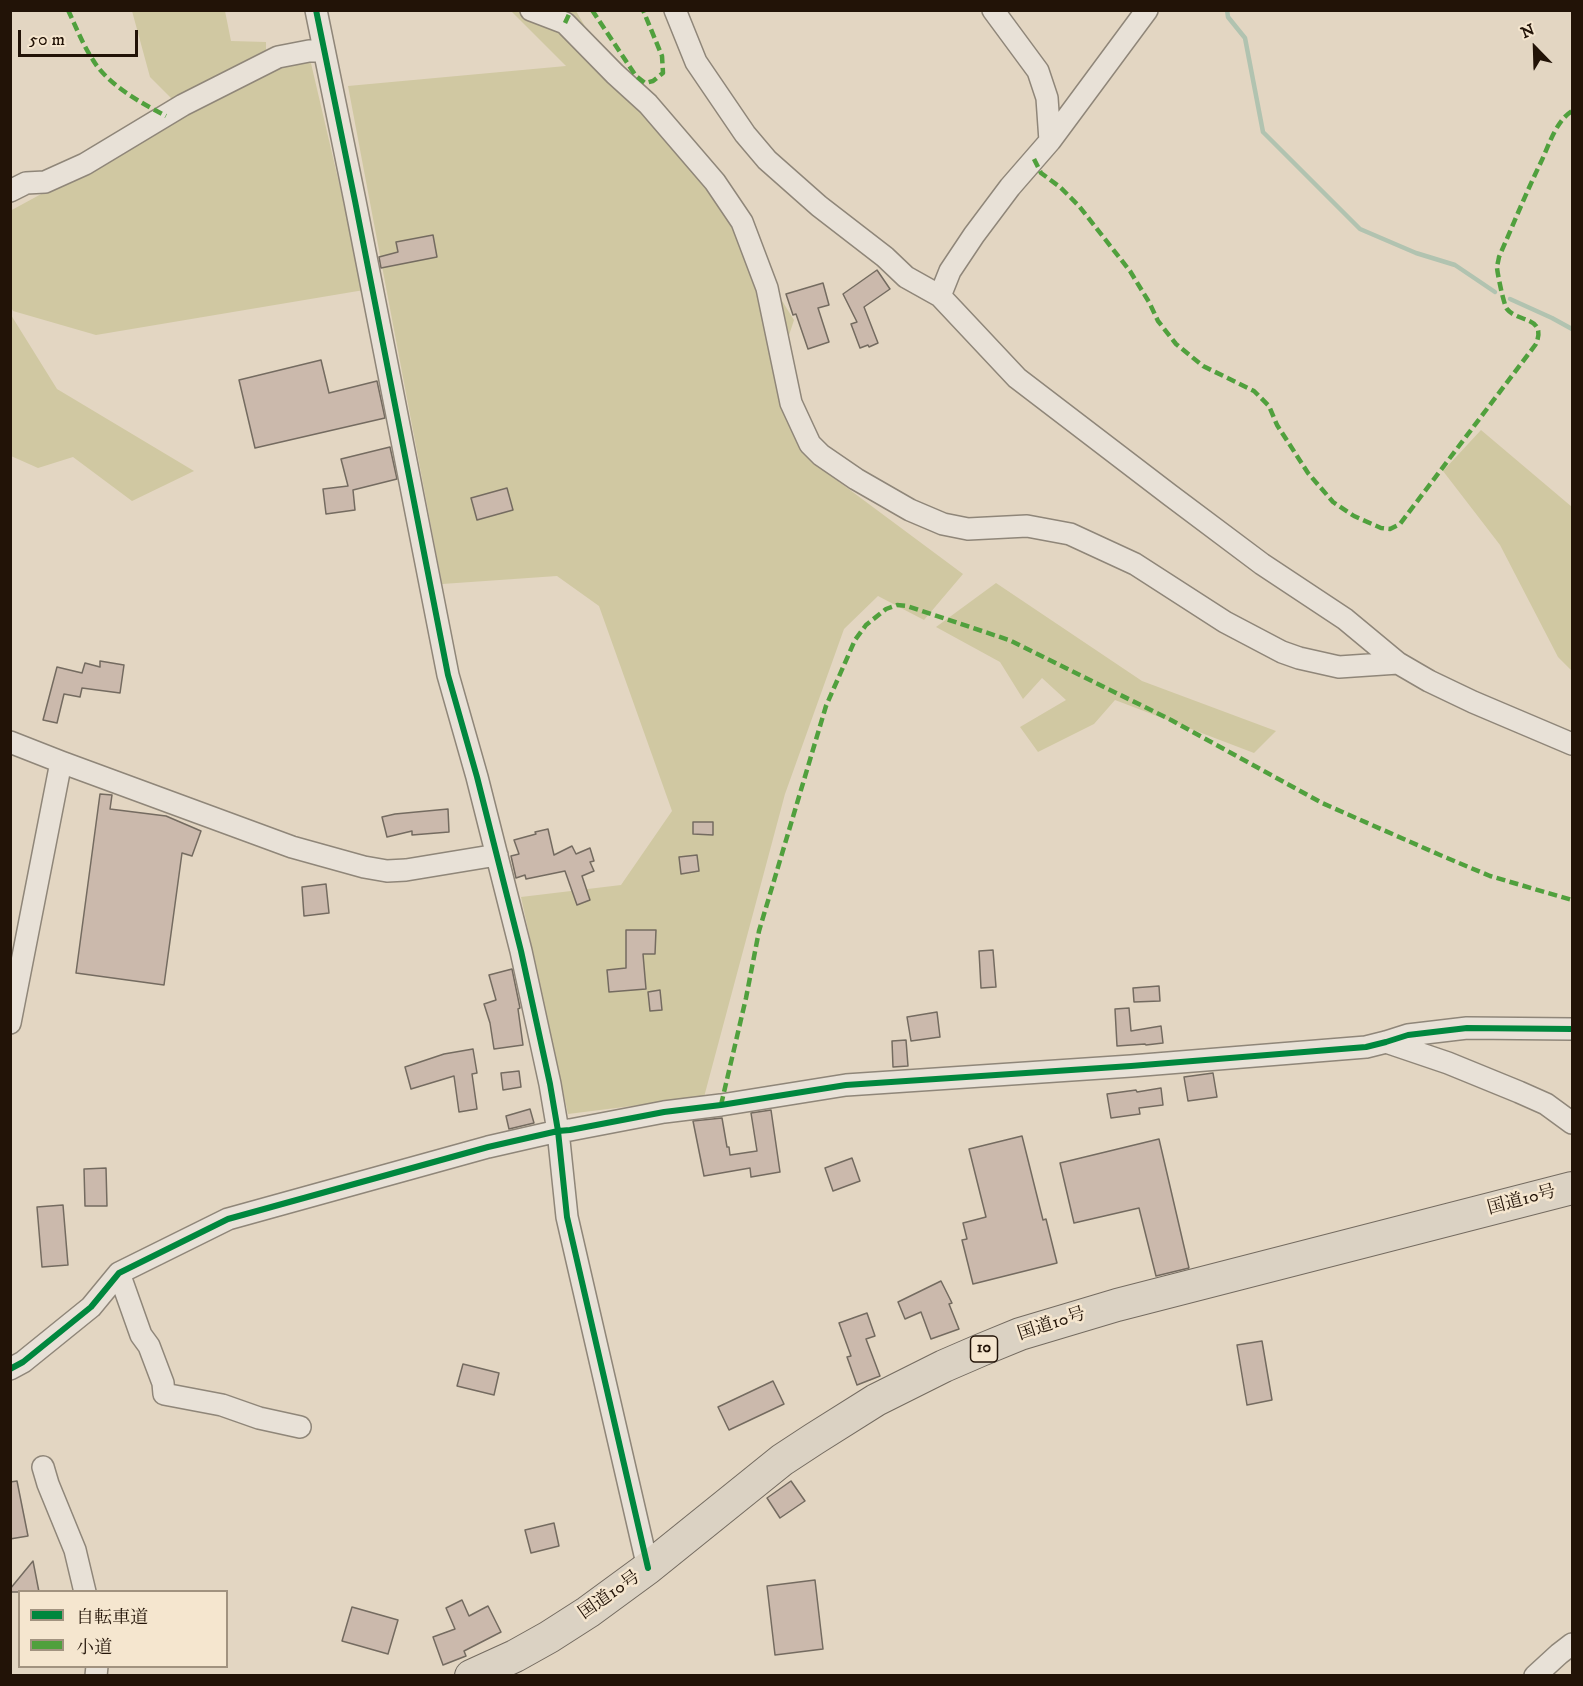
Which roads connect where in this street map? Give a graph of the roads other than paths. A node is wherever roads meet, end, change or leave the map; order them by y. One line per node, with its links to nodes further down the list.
1 (316, 10): 6 (street)
2 (531, 10): 10 (street)
3 (675, 10): 9 (street)
4 (993, 10): 7 (street)
5 (1148, 10): 7 (street)
6 (324, 51): 8 (street); 14 (street)
7 (1050, 141): 9 (street)
8 (10, 191)
9 (940, 296): 10 (street)
10 (1398, 663): 12 (street)
11 (10, 742): 13 (street)
12 (1572, 744)
13 (61, 762): 14 (street); 15 (street)
14 (498, 855): 19 (street)
15 (10, 1023)
16 (1572, 1029): 17 (street)
17 (1386, 1042): 18 (street); 19 (street)
18 (1572, 1123)
19 (558, 1131): 21 (street); 25 (street)
20 (1572, 1188): 25 (highway, 国道10号 / 10)
21 (119, 1272): 22 (street); 23 (street)
22 (10, 1369)
23 (300, 1427)
24 (43, 1467): 26 (street)
25 (648, 1568): 28 (highway, 国道10号 / 10)
26 (85, 1590)
27 (1572, 1644): 29 (street)
28 (471, 1676)
29 (1535, 1676)

